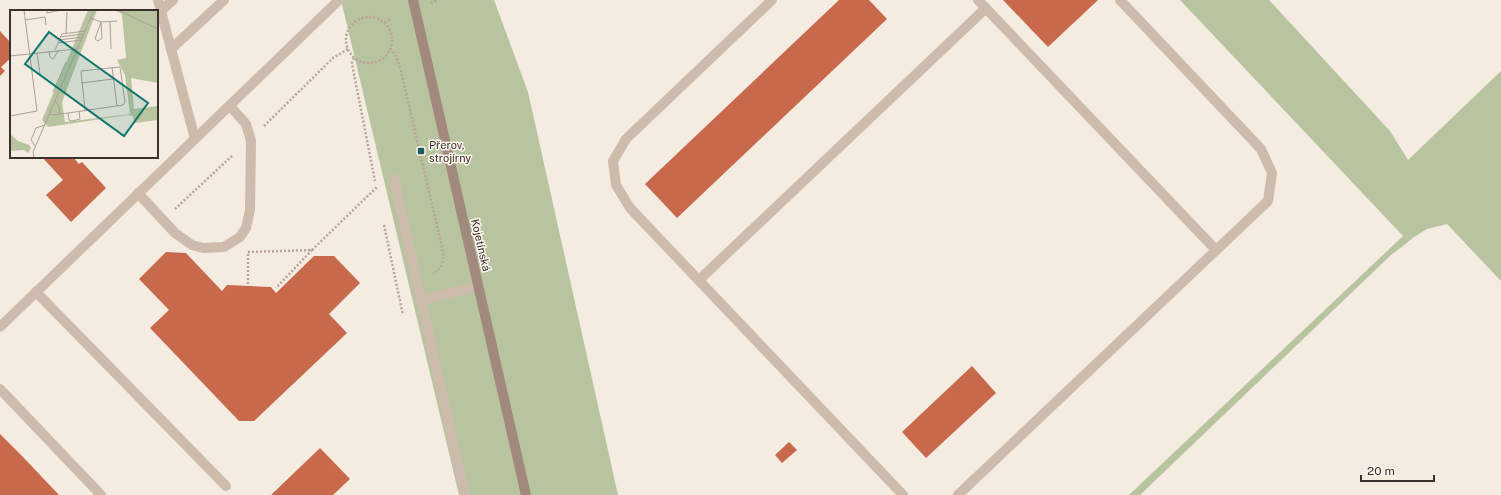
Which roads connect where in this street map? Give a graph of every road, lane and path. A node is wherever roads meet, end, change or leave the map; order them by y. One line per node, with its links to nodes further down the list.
1 (158, 0): 10 (lane)
2 (172, 0): 10 (lane)
3 (224, 0): 13 (lane)
4 (339, 0): 15 (lane)
5 (413, 0): 25 (main road, Kojetínská)
6 (772, 0): 23 (lane)
7 (978, 0): 9 (lane)
8 (1120, 0): 21 (lane)
9 (986, 8): 21 (lane); 23 (lane)
10 (161, 11): 13 (lane)
11 (390, 19): 12 (path)
12 (385, 23): 14 (path); 14 (path)
13 (171, 49): 16 (lane)
14 (390, 49): 22 (path)
15 (230, 106): 16 (lane); 19 (lane)
16 (195, 139): 19 (lane)
17 (394, 179): 28 (lane)
18 (377, 187): 20 (path)
19 (138, 193): 27 (lane)
20 (312, 250): 24 (path); 26 (path)
21 (1216, 250): 36 (lane)
22 (432, 274)
23 (699, 280): 35 (lane)
24 (248, 284)
25 (478, 286): 28 (lane); 34 (main road, Kojetínská)
26 (276, 288)
27 (36, 292): 29 (lane); 31 (lane)
28 (421, 300): 33 (lane)
29 (0, 327)
30 (0, 389): 32 (lane)
31 (226, 486)
32 (101, 495)
33 (465, 495)
34 (526, 495)
35 (903, 495)
36 (958, 495)

